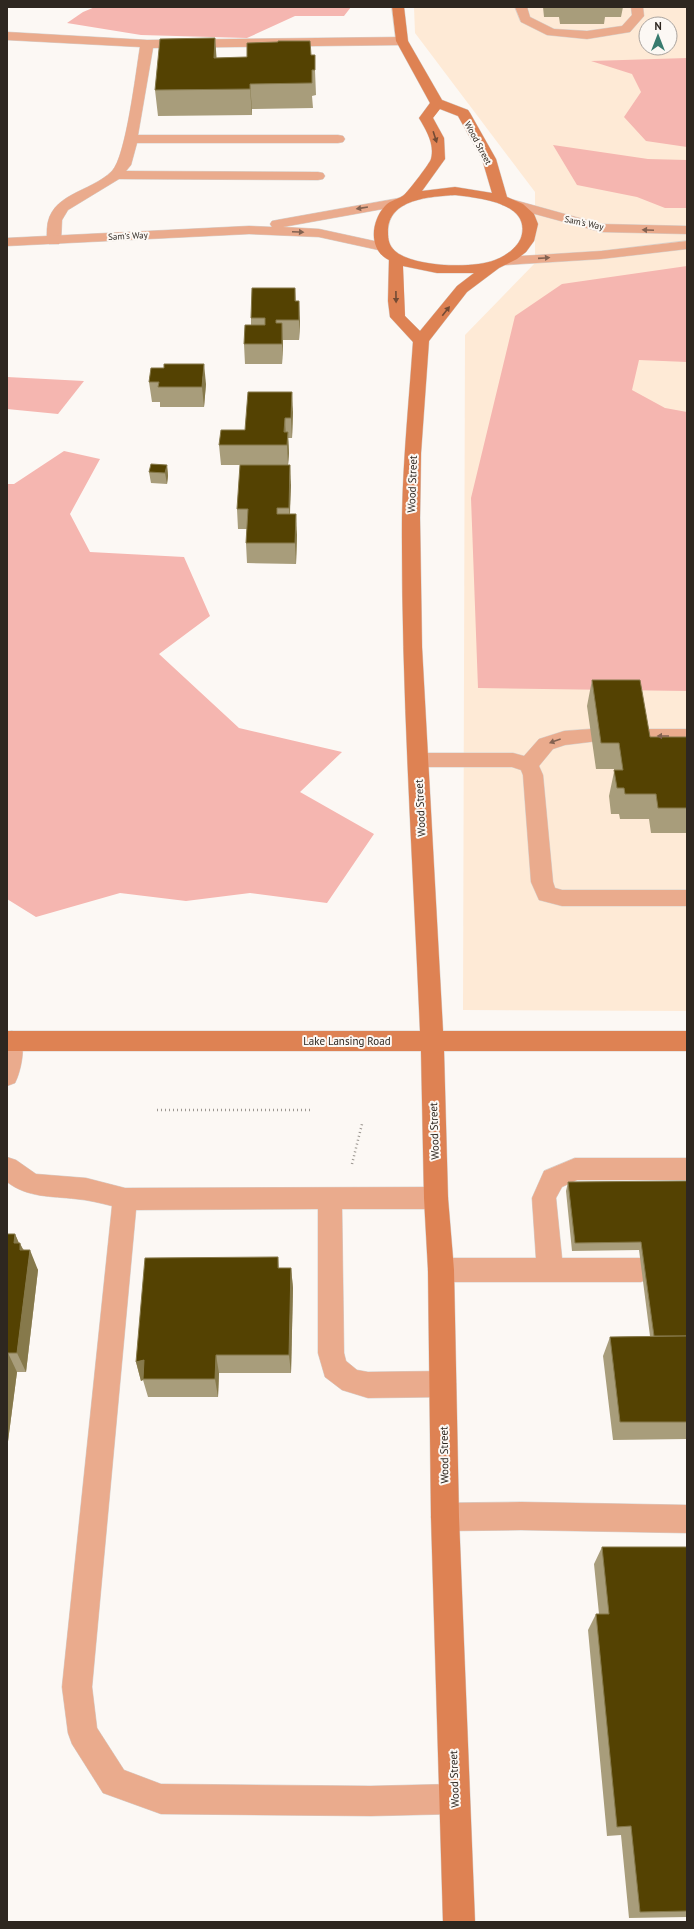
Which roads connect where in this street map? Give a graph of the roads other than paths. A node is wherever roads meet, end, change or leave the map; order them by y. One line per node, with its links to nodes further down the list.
1 (398, 7): 5 (street)
2 (521, 7): 3 (street)
3 (637, 7)
4 (8, 39): 6 (street)
5 (402, 41): 6 (street); 7 (street)
6 (147, 44): 8 (street)
7 (437, 103): 12 (street, one-way to 12); 13 (street, Wood Street)
8 (131, 139): 9 (street); 10 (street)
9 (338, 139)
10 (116, 175): 11 (street); 16 (street)
11 (318, 176)
12 (405, 199): 13 (street); 14 (street, Sam's Way, one-way to 14); 19 (street)
13 (504, 200): 15 (street, Sam's Way, one-way to 13); 21 (street)
14 (249, 230): 16 (street, Sam's Way); 19 (street, Sam's Way, one-way to 19)
15 (687, 230)
16 (54, 241): 17 (street, Sam's Way)
17 (7, 242)
18 (687, 245): 21 (street, one-way to 18)
19 (383, 247): 20 (street)
20 (396, 258): 21 (street); 22 (street, one-way to 22)
21 (499, 263): 22 (street, one-way to 21)
22 (421, 341): 26 (street, Wood Street)
23 (591, 736): 27 (street, one-way to 27)
24 (639, 736): 25 (street, one-way to 24)
25 (687, 736)
26 (418, 760): 27 (street); 30 (street, Wood Street)
27 (528, 764): 28 (street)
28 (687, 898)
29 (10, 1041): 30 (street, Lake Lansing Road); 32 (street)
30 (432, 1041): 31 (street, Lake Lansing Road); 35 (street, Wood Street)
31 (687, 1041)
32 (7, 1076)
33 (7, 1168): 36 (street)
34 (687, 1169): 39 (street)
35 (436, 1198): 37 (street); 38 (street, Wood Street)
36 (125, 1199): 37 (street); 44 (street)
37 (330, 1199): 41 (street)
38 (441, 1270): 39 (street); 41 (street, Wood Street)
39 (550, 1270): 40 (street)
40 (642, 1270)
41 (443, 1384): 42 (street, Wood Street)
42 (445, 1517): 43 (street); 44 (street, Wood Street)
43 (687, 1519)
44 (454, 1799): 45 (street, Wood Street)
45 (459, 1922)

